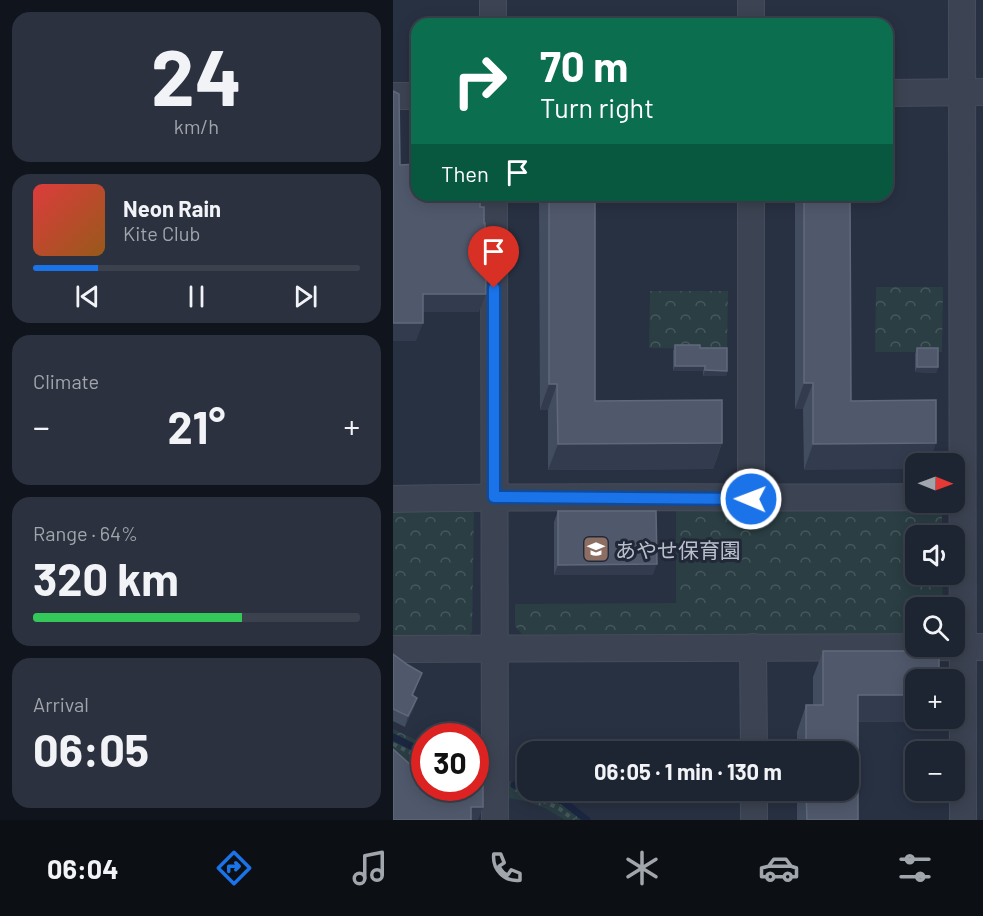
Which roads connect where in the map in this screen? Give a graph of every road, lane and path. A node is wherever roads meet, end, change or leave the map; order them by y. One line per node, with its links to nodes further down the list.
1 (493, 0): 4 (street)
2 (751, 0): 5 (street)
3 (962, 0): 7 (street)
4 (493, 18)
5 (751, 18)
6 (893, 93): 7 (street)
7 (972, 93): 14 (street)
8 (393, 96): 9 (street)
9 (411, 96)
10 (494, 201): 12 (street)
11 (751, 201): 16 (street)
12 (494, 497): 15 (street); 16 (street); 17 (street)
13 (905, 497): 16 (street)
14 (967, 497): 19 (street)
15 (393, 499)
16 (751, 499)
17 (495, 647): 18 (street); 20 (street); 24 (street)
18 (753, 647): 19 (street); 21 (street)
19 (973, 647): 29 (street)
20 (393, 649)
21 (754, 741)
22 (393, 744): 23 (path)
23 (411, 753)
24 (495, 785): 26 (street); 27 (path)
25 (754, 801): 28 (street)
26 (495, 820)
27 (574, 820)
28 (754, 820)
29 (963, 820)

